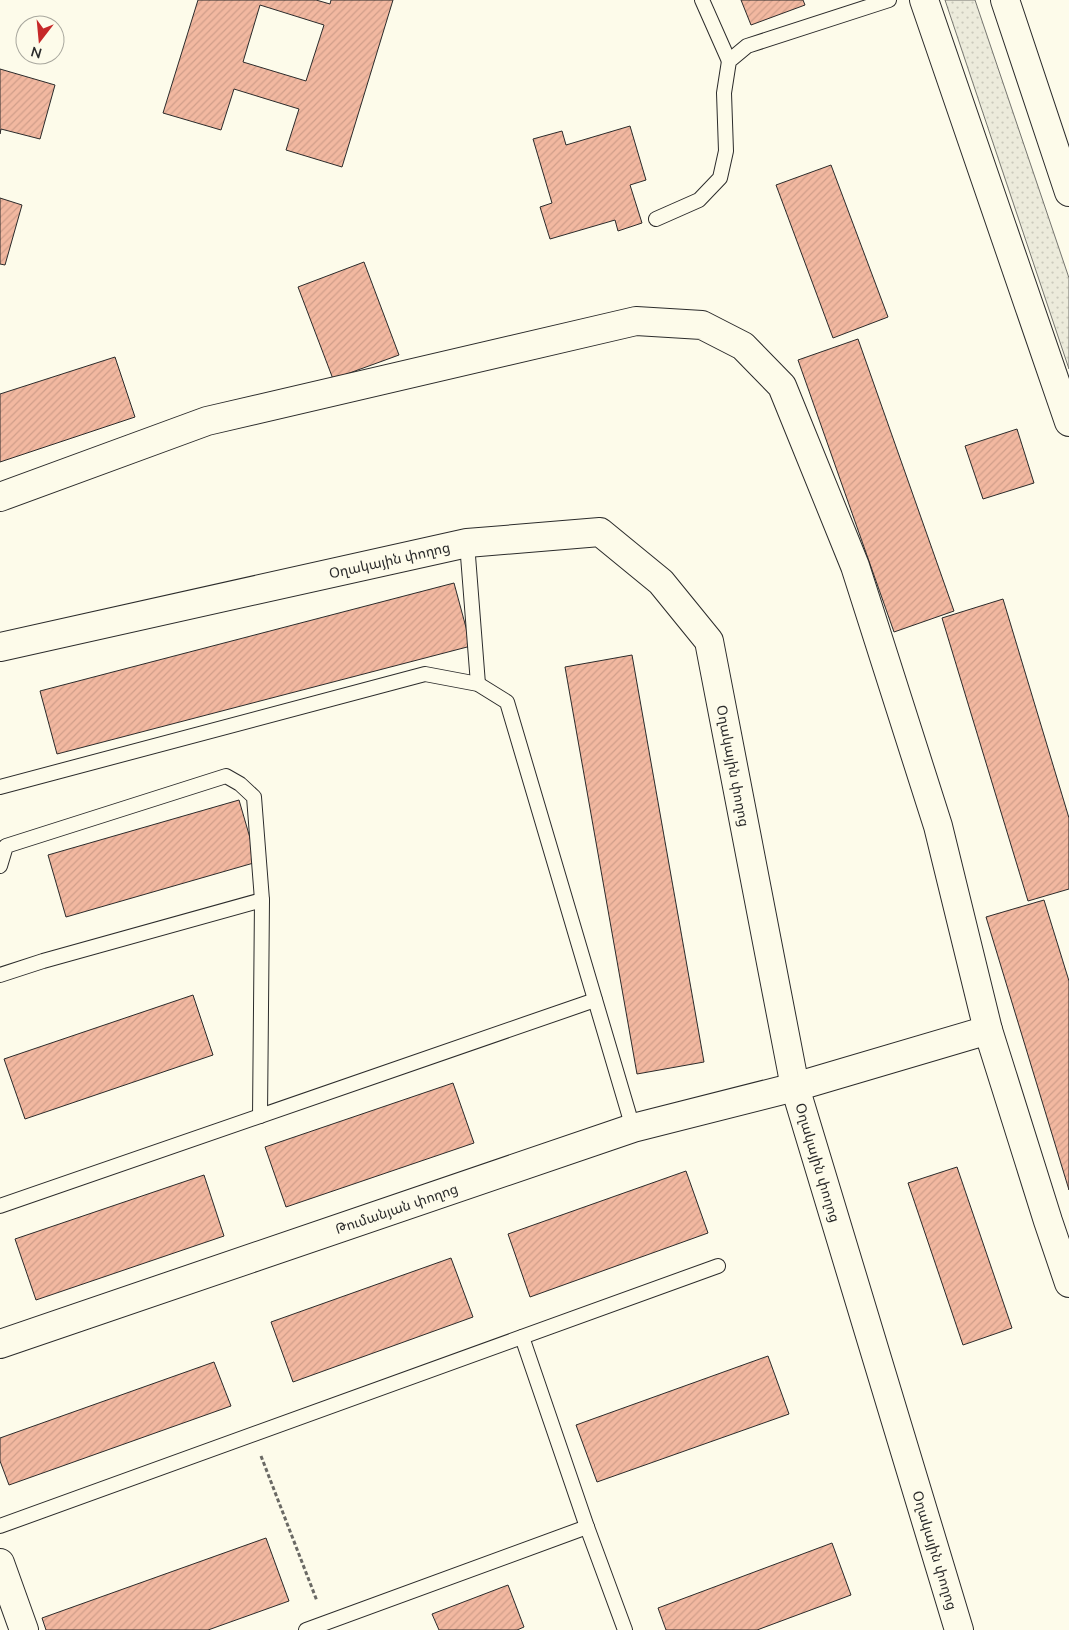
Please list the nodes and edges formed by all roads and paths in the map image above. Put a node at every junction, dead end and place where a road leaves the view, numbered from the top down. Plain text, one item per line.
1 (702, 0) edge
2 (889, 0) edge
3 (924, 0) edge
4 (1005, 0) edge
5 (729, 60) junction
6 (1069, 192) edge
7 (656, 219) dead end
8 (1069, 422) edge
9 (0, 496) edge
10 (468, 543) junction
11 (0, 647) edge
12 (478, 684) junction
13 (0, 787) edge
14 (0, 866) edge
15 (262, 900) junction
16 (0, 975) edge
17 (595, 1000) junction
18 (988, 1030) junction
19 (795, 1087) junction
20 (260, 1116) junction
21 (633, 1128) junction
22 (0, 1206) edge
23 (718, 1266) dead end
24 (1069, 1283) edge
25 (522, 1337) junction
26 (0, 1344) edge
27 (252, 1434) junction
28 (0, 1526) edge
29 (586, 1527) junction
30 (0, 1563) edge
31 (325, 1623) junction
32 (24, 1630) edge
33 (306, 1630) edge
34 (625, 1630) edge
35 (959, 1630) edge

1 - 5 lane
2 - 5 lane
3 - 8 street
4 - 6 street
5 - 7 lane
9 - 18 street
10 - 11 street, Օղակային փողոց
10 - 12 lane
10 - 19 street, Օղակային փողոց
12 - 13 lane
12 - 17 lane
14 - 15 lane
15 - 16 lane
15 - 20 lane
17 - 20 lane
17 - 21 lane
18 - 19 street, Թումանյան փողոց
18 - 24 street
19 - 21 street, Թումանյան փողոց
19 - 35 street, Օղակային փողոց
20 - 22 lane
21 - 26 street, Թումանյան փողոց
23 - 25 lane
25 - 27 lane
25 - 29 lane
27 - 28 lane
27 - 31 path
29 - 31 lane
29 - 34 lane
30 - 32 street
31 - 33 lane

